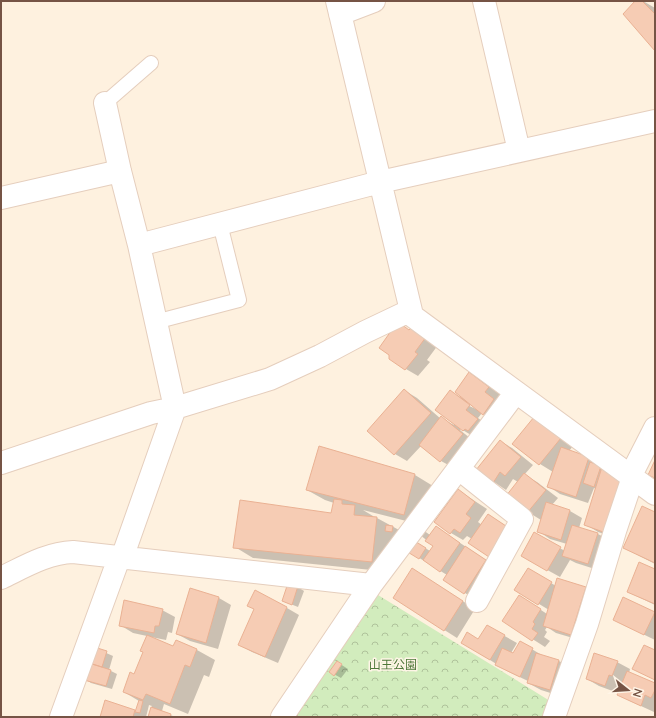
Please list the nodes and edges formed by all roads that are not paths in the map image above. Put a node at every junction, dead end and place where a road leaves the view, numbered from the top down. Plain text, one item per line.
1 (374, 1) edge
2 (484, 1) edge
3 (338, 7) edge
4 (151, 63) dead end
5 (105, 103) joint
6 (655, 121) edge
7 (519, 151) junction
8 (120, 171) junction
9 (380, 182) junction
10 (1, 198) edge
11 (220, 224) junction
12 (139, 245) junction
13 (412, 315) junction
14 (156, 322) junction
15 (516, 392) junction
16 (175, 408) junction
17 (655, 428) edge
18 (1, 463) edge
19 (459, 469) junction
20 (632, 476) junction
21 (655, 494) edge
22 (121, 558) junction
23 (1, 578) edge
24 (371, 585) junction
25 (477, 601) dead end
26 (61, 717) edge
27 (282, 717) edge
28 (554, 717) edge

1 - 3 street
2 - 7 street
3 - 9 street
4 - 5 lane
5 - 8 street
6 - 7 street
7 - 9 street
8 - 10 street
8 - 12 street
9 - 11 street
9 - 13 street
11 - 12 street
11 - 14 lane
12 - 14 street
13 - 15 street
13 - 16 street
14 - 16 street
15 - 19 street
15 - 20 street
16 - 18 street
16 - 22 street
17 - 20 street
19 - 24 street
19 - 25 street
20 - 21 street
20 - 28 street
22 - 23 street
22 - 24 street
22 - 26 street
24 - 27 street

